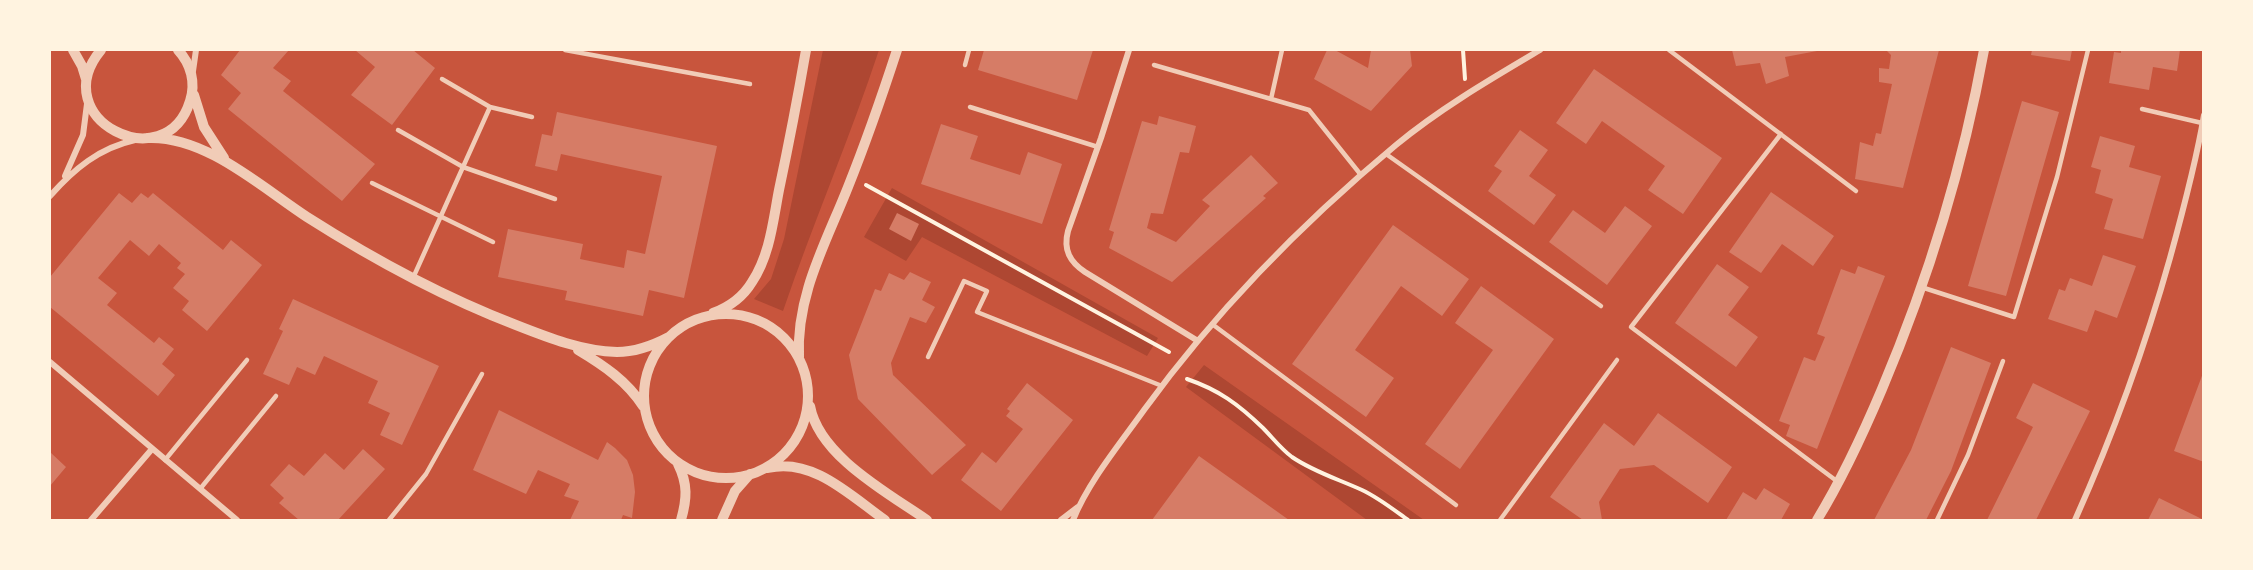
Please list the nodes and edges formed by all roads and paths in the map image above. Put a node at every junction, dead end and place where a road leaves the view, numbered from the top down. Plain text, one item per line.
1 (73, 50) edge
2 (101, 50) edge
3 (178, 50) edge
4 (196, 50) edge
5 (565, 50) edge
6 (806, 50) edge
7 (897, 50) edge
8 (969, 50) edge
9 (1129, 50) edge
10 (1282, 50) edge
11 (1463, 50) edge
12 (1540, 50) edge
13 (1669, 50) edge
14 (1984, 50) edge
15 (2088, 50) edge
16 (1154, 64) dead end
17 (965, 65) dead end
18 (442, 79) dead end
19 (192, 82) junction
20 (750, 84) dead end
21 (87, 89) junction
22 (1466, 95) junction
23 (1271, 99) junction
24 (490, 107) junction
25 (970, 107) dead end
26 (2142, 109) dead end
27 (2204, 115) edge
28 (532, 117) dead end
29 (2202, 123) edge
30 (398, 130) dead end
31 (1781, 134) junction
32 (143, 138) junction
33 (1098, 147) junction
34 (1386, 154) junction
35 (228, 163) junction
36 (463, 167) junction
37 (1361, 175) junction
38 (852, 177) junction
39 (62, 182) junction
40 (372, 183) dead end
41 (1856, 191) dead end
42 (50, 196) edge
43 (555, 199) dead end
44 (440, 217) junction
45 (493, 242) dead end
46 (413, 278) junction
47 (1921, 287) junction
48 (1601, 306) dead end
49 (701, 318) junction
50 (1212, 324) junction
51 (669, 337) junction
52 (1198, 340) junction
53 (570, 345) junction
54 (928, 357) dead end
55 (247, 360) dead end
56 (799, 360) junction
57 (1183, 360) junction
58 (1617, 360) dead end
59 (2003, 361) dead end
60 (50, 362) edge
61 (1172, 373) junction
62 (482, 374) dead end
63 (1162, 386) junction
64 (276, 396) dead end
65 (808, 398) junction
66 (644, 408) junction
67 (152, 449) junction
68 (165, 460) junction
69 (676, 461) junction
70 (762, 470) junction
71 (750, 474) junction
72 (1838, 482) junction
73 (200, 489) junction
74 (1456, 505) dead end
75 (1078, 506) junction
76 (91, 520) edge
77 (237, 520) edge
78 (389, 520) edge
79 (681, 520) edge
80 (722, 520) edge
81 (885, 520) edge
82 (927, 520) edge
83 (1061, 520) edge
84 (1073, 520) edge
85 (1408, 520) edge
86 (1500, 520) edge
87 (1817, 520) edge
88 (1937, 520) edge
89 (2075, 520) edge

1 - 21 street
2 - 21 street
3 - 19 street
4 - 19 street
5 - 20 lane
6 - 49 street
7 - 38 street
8 - 17 lane
9 - 33 street
10 - 23 lane
11 - 22 path
12 - 22 street
13 - 31 lane
14 - 47 street
15 - 47 lane
16 - 23 lane
18 - 24 lane
19 - 32 street
19 - 35 street
21 - 32 street
21 - 39 street
22 - 34 street
23 - 37 lane
24 - 28 lane
24 - 36 lane
25 - 33 lane
26 - 29 lane
27 - 29 street
29 - 89 street
30 - 36 lane
31 - 41 lane
31 - 72 lane
32 - 35 street
32 - 39 street
33 - 52 street
34 - 37 street
34 - 48 lane
35 - 46 street
36 - 43 lane
36 - 44 lane
37 - 50 street
38 - 56 street
38 - 57 path
39 - 42 street
40 - 44 lane
44 - 45 lane
44 - 46 lane
46 - 53 street
47 - 72 street
49 - 51 street
49 - 56 street
50 - 52 street
50 - 74 lane
51 - 53 street
51 - 66 street
52 - 57 street
53 - 66 street
54 - 63 lane
55 - 68 lane
56 - 65 street
57 - 61 street
58 - 86 lane
59 - 88 lane
60 - 67 street
61 - 63 street
61 - 85 path
62 - 78 lane
63 - 75 street
64 - 73 lane
65 - 70 street
65 - 82 street
66 - 69 street
67 - 68 street
67 - 76 street
68 - 73 street
69 - 71 street
69 - 79 street
70 - 71 street
70 - 81 street
71 - 80 street
72 - 87 street
73 - 77 street
75 - 83 street
75 - 84 street

